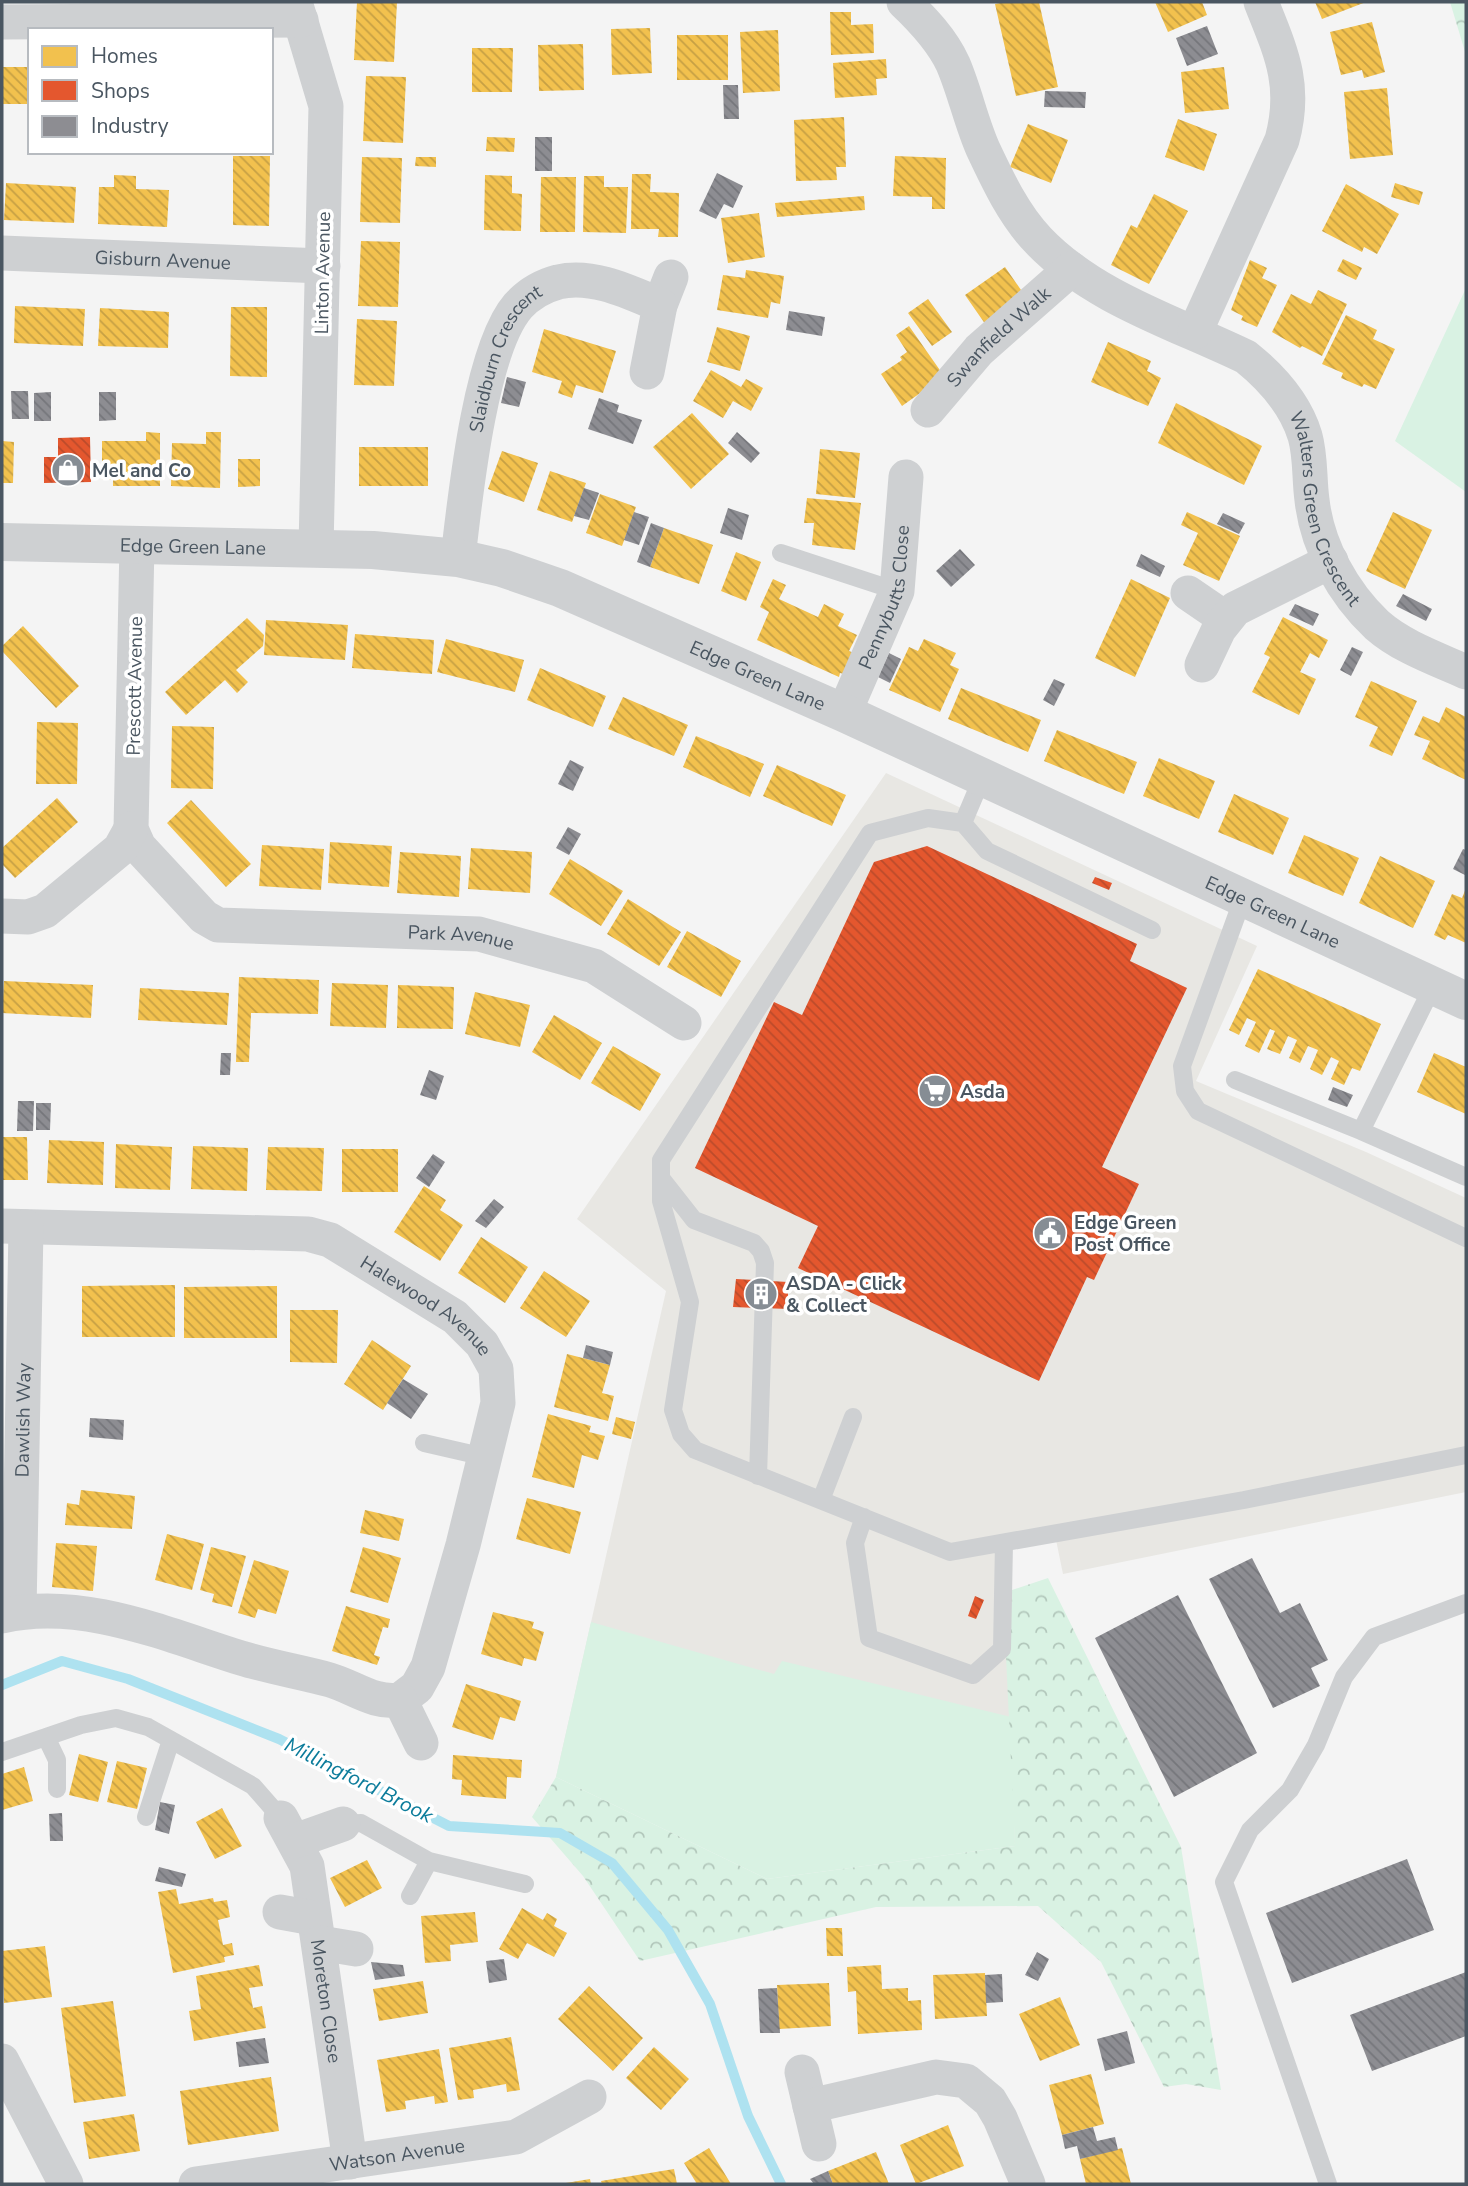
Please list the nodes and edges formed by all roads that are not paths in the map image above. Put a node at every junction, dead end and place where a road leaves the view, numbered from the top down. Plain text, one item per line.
1 (905, 2) edge
2 (1261, 2) edge
3 (298, 11) edge
4 (2, 22) edge
5 (2, 253) edge
6 (323, 266) junction
7 (1071, 269) junction
8 (1195, 332) junction
9 (647, 372) dead end
10 (928, 410) dead end
11 (906, 477) dead end
12 (2, 542) edge
13 (137, 544) junction
14 (316, 548) junction
15 (781, 553) dead end
16 (458, 558) junction
17 (1331, 561) junction
18 (897, 591) junction
19 (1188, 593) dead end
20 (1226, 619) junction
21 (1202, 665) dead end
22 (1466, 672) edge
23 (844, 713) junction
24 (982, 778) junction
25 (963, 823) junction
26 (131, 828) junction
27 (1243, 898) junction
28 (15, 916) edge
29 (1152, 930) dead end
30 (1450, 993) edge
31 (684, 1023) dead end
32 (1235, 1080) dead end
33 (1360, 1131) junction
34 (1466, 1177) edge
35 (661, 1178) junction
36 (14, 1226) edge
37 (1466, 1238) edge
38 (853, 1416) dead end
39 (424, 1443) dead end
40 (1466, 1455) edge
41 (485, 1457) junction
42 (758, 1476) junction
43 (821, 1500) junction
44 (864, 1517) junction
45 (1004, 1543) junction
46 (1466, 1603) edge
47 (10, 1614) edge
48 (400, 1700) junction
49 (46, 1737) junction
50 (171, 1740) junction
51 (421, 1743) dead end
52 (2, 1752) edge
53 (57, 1789) dead end
54 (146, 1817) dead end
55 (343, 1824) joint
56 (288, 1830) junction
57 (429, 1861) junction
58 (525, 1884) dead end
59 (410, 1896) dead end
60 (304, 1925) junction
61 (356, 1949) dead end
62 (2, 2061) edge
63 (802, 2072) dead end
64 (589, 2097) dead end
65 (810, 2106) junction
66 (819, 2144) dead end
67 (351, 2162) junction
68 (66, 2184) edge
69 (196, 2184) edge
70 (1028, 2184) edge
71 (1328, 2184) edge

1 - 7 street, Walters Green Crescent
2 - 8 street
3 - 4 street
3 - 6 street, Linton Avenue
5 - 6 street, Gisburn Avenue
6 - 14 street, Linton Avenue
7 - 8 street, Walters Green Crescent
7 - 10 street, Swanfield Walk
8 - 17 street, Walters Green Crescent
9 - 16 street, Slaidburn Crescent
11 - 18 street, Pennybutts Close
12 - 13 street, Edge Green Lane
13 - 14 street, Edge Green Lane
13 - 26 street, Prescott Avenue
14 - 16 street, Edge Green Lane
15 - 18 lane
16 - 23 street, Edge Green Lane
17 - 20 street
17 - 22 street, Walters Green Crescent
18 - 23 street, Pennybutts Close
19 - 20 street
20 - 21 street
23 - 24 street, Edge Green Lane
24 - 25 lane
24 - 27 street, Edge Green Lane
25 - 29 lane
25 - 35 lane
26 - 28 street
26 - 31 street, Park Avenue
27 - 30 street, Edge Green Lane
27 - 37 lane
30 - 33 lane
32 - 33 lane
33 - 34 lane
35 - 42 lane
35 - 42 lane
36 - 41 street, Halewood Avenue
36 - 47 street, Dawlish Way
38 - 43 lane
39 - 41 lane
40 - 45 lane
41 - 48 street, Halewood Avenue
42 - 43 lane
43 - 44 lane
44 - 45 lane
44 - 45 lane
46 - 71 lane
47 - 48 street
48 - 51 street
49 - 50 lane
49 - 52 lane
49 - 53 lane
50 - 54 lane
50 - 56 lane
55 - 56 street
55 - 57 lane
56 - 60 street, Moreton Close
57 - 58 lane
57 - 59 lane
60 - 61 street
60 - 67 street, Moreton Close
62 - 68 street
63 - 65 street
64 - 67 street, Watson Avenue
65 - 66 street
65 - 70 street
67 - 69 street, Watson Avenue

